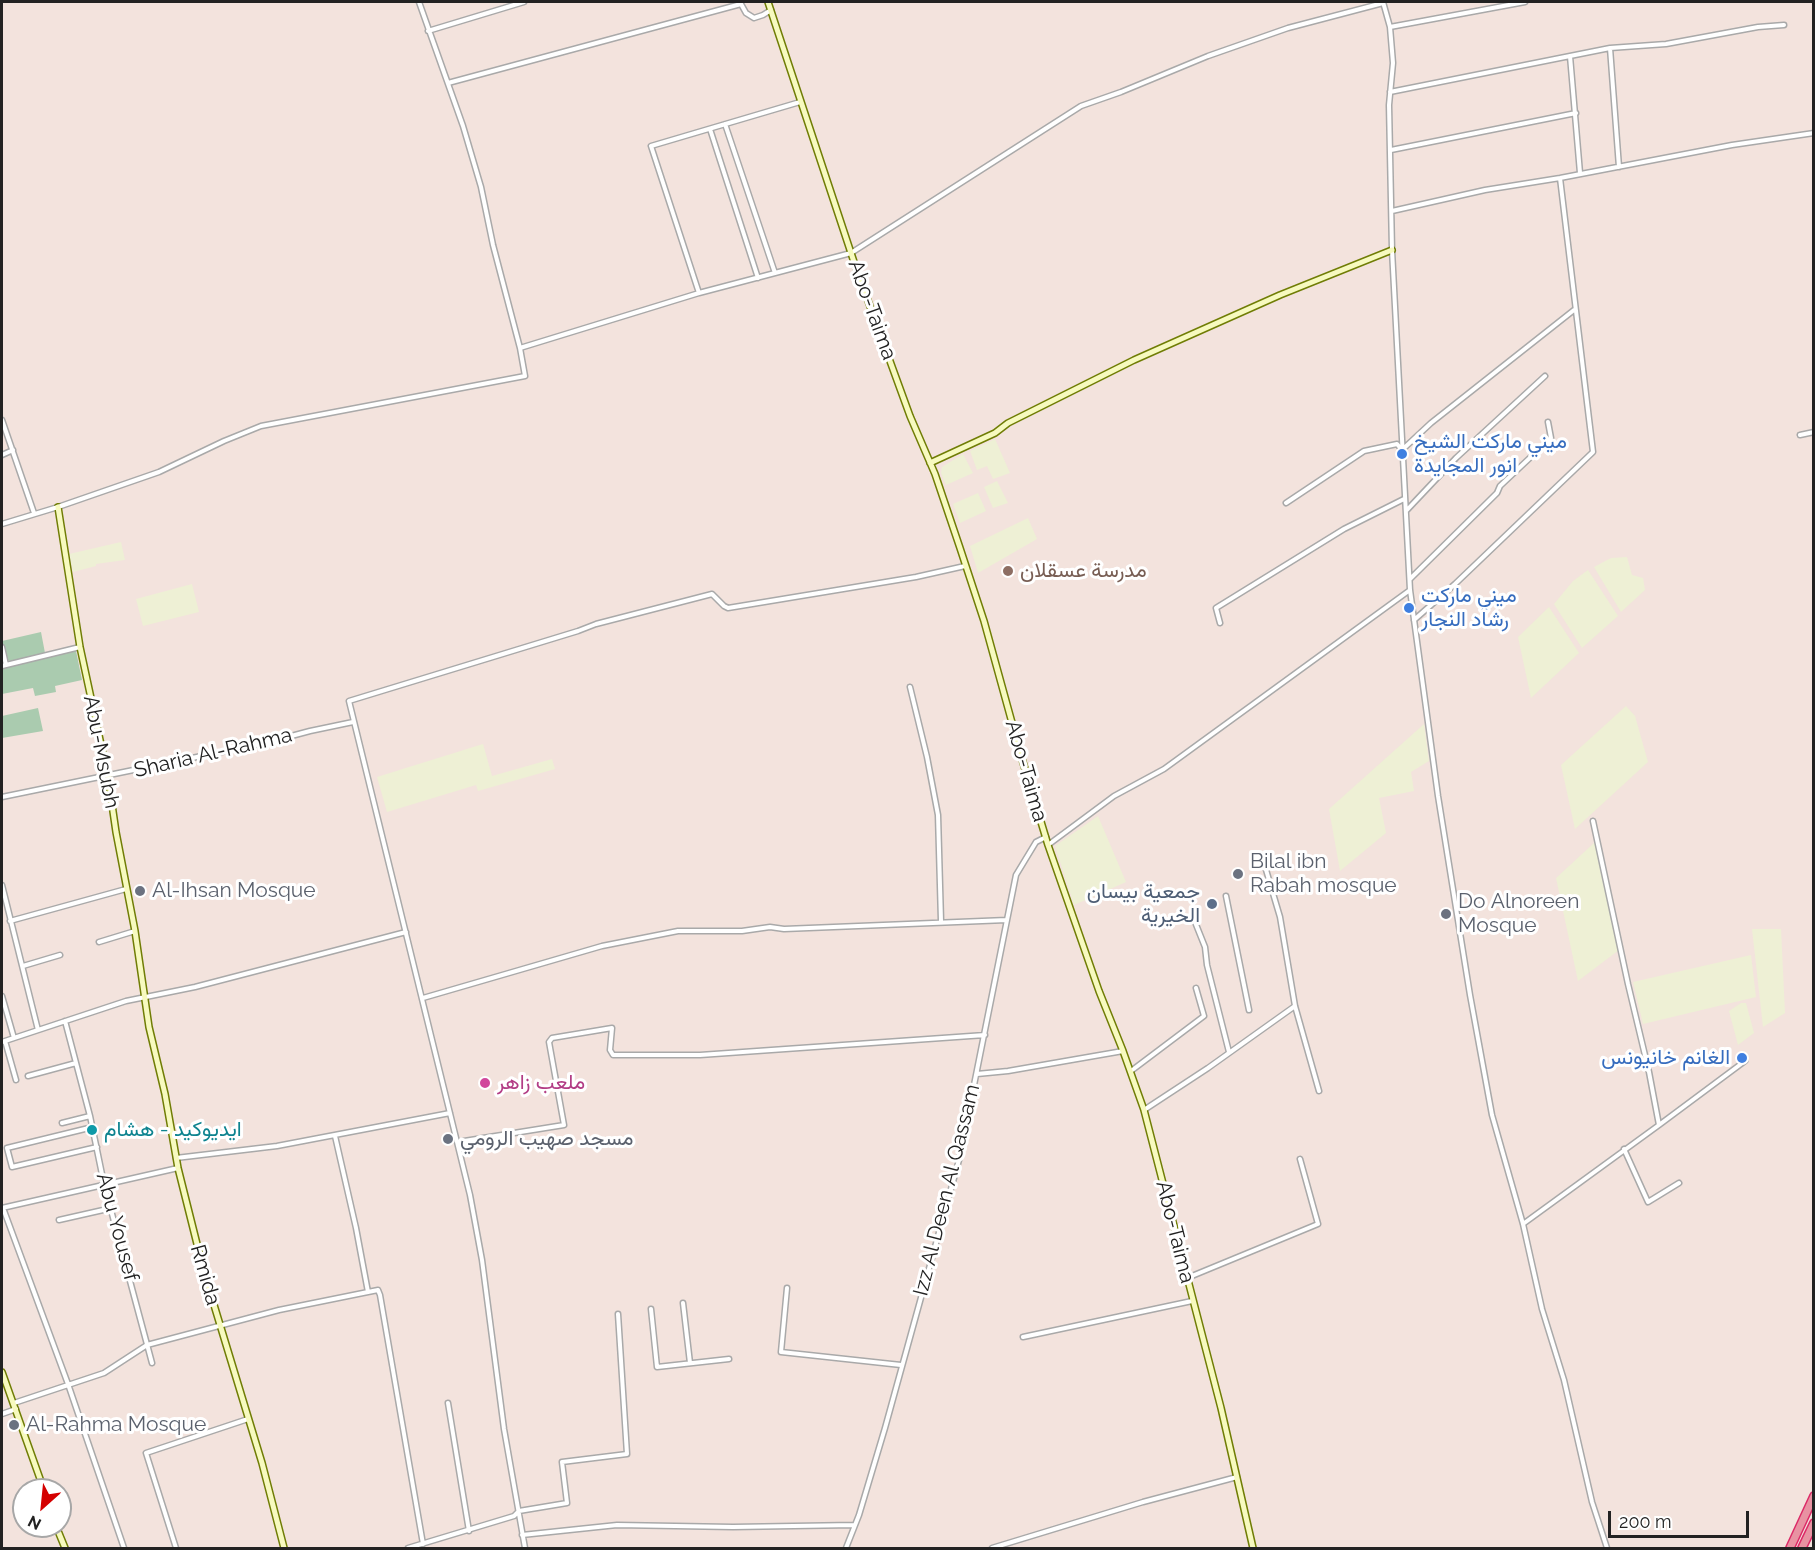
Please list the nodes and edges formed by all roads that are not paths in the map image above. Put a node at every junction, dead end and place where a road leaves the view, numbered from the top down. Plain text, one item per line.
1 (419, 2) edge
2 (524, 2) edge
3 (768, 2) edge
4 (1383, 2) edge
5 (1525, 2) edge
6 (771, 9) junction
7 (1784, 25) dead end
8 (1390, 27) junction
9 (428, 31) junction
10 (1610, 48) junction
11 (1570, 56) junction
12 (448, 83) junction
13 (1390, 92) junction
14 (800, 102) junction
15 (1576, 113) junction
16 (725, 124) junction
17 (710, 129) junction
18 (1814, 134) edge
19 (1391, 150) junction
20 (1619, 167) junction
21 (1580, 173) junction
22 (1560, 178) junction
23 (1392, 212) junction
24 (1392, 250) junction
25 (851, 253) junction
26 (775, 273) junction
27 (758, 278) junction
28 (699, 293) junction
29 (1574, 310) junction
30 (520, 348) junction
31 (1545, 376) dead end
32 (2, 420) edge
33 (1548, 422) dead end
34 (1814, 432) edge
35 (1800, 435) dead end
36 (13, 450) junction
37 (1402, 450) junction
38 (2, 455) edge
39 (930, 463) junction
40 (1404, 499) junction
41 (1286, 503) dead end
42 (58, 507) junction
43 (1405, 511) junction
44 (34, 513) junction
45 (2, 524) edge
46 (965, 566) junction
47 (1410, 580) junction
48 (1410, 590) junction
49 (1413, 620) junction
50 (1220, 623) dead end
51 (2, 646) edge
52 (80, 647) junction
53 (4, 665) edge
54 (910, 687) dead end
55 (353, 722) junction
56 (108, 777) junction
57 (2, 797) edge
58 (1593, 821) dead end
59 (1046, 837) junction
60 (1048, 845) junction
61 (1264, 863) dead end
62 (2, 885) edge
63 (126, 889) junction
64 (1226, 896) dead end
65 (1006, 920) junction
66 (10, 921) junction
67 (941, 921) junction
68 (1195, 922) dead end
69 (135, 931) junction
70 (406, 932) junction
71 (99, 942) dead end
72 (60, 955) dead end
73 (22, 966) junction
74 (1196, 988) dead end
75 (2, 996) edge
76 (144, 997) junction
77 (423, 998) junction
78 (1295, 1006) junction
79 (1249, 1010) dead end
80 (65, 1021) junction
81 (38, 1030) junction
82 (985, 1035) junction
83 (14, 1038) junction
84 (3, 1042) edge
85 (1123, 1051) junction
86 (1229, 1052) junction
87 (1745, 1061) dead end
88 (76, 1063) junction
89 (1131, 1071) junction
90 (977, 1074) junction
91 (28, 1076) dead end
92 (16, 1080) dead end
93 (1318, 1091) dead end
94 (1144, 1110) junction
95 (450, 1113) junction
96 (90, 1116) junction
97 (62, 1123) dead end
98 (1659, 1125) junction
99 (93, 1127) junction
100 (335, 1136) junction
101 (458, 1142) junction
102 (97, 1147) junction
103 (1624, 1149) junction
104 (176, 1158) junction
105 (1300, 1159) dead end
106 (178, 1168) junction
107 (1679, 1183) dead end
108 (104, 1184) junction
109 (2, 1208) edge
110 (112, 1208) junction
111 (59, 1220) dead end
112 (1523, 1224) junction
113 (1186, 1278) junction
114 (787, 1288) dead end
115 (368, 1292) junction
116 (1192, 1301) junction
117 (683, 1304) dead end
118 (651, 1309) dead end
119 (618, 1314) dead end
120 (219, 1326) junction
121 (1023, 1337) dead end
122 (147, 1345) junction
123 (729, 1359) dead end
124 (152, 1363) dead end
125 (690, 1363) junction
126 (901, 1365) junction
127 (2, 1372) edge
128 (68, 1384) junction
129 (448, 1403) dead end
130 (15, 1406) junction
131 (2, 1414) edge
132 (248, 1419) junction
133 (1237, 1477) junction
134 (40, 1478) edge
135 (1814, 1496) edge
136 (519, 1511) junction
137 (1814, 1523) edge
138 (854, 1526) junction
139 (469, 1531) junction
140 (522, 1535) junction
141 (423, 1544) junction
142 (124, 1548) edge
143 (176, 1548) edge
144 (284, 1548) edge
145 (408, 1548) edge
146 (525, 1548) edge
147 (846, 1548) edge
148 (992, 1548) edge
149 (1253, 1548) edge
150 (1607, 1548) edge
151 (1790, 1548) edge
152 (1802, 1548) edge

1 - 9 street
2 - 9 street
3 - 6 street, Abo-Taima
4 - 8 street
4 - 25 street
5 - 8 street
6 - 12 street
6 - 14 street, Abo-Taima
7 - 10 street
8 - 13 street
9 - 12 street
10 - 11 street
10 - 20 street
11 - 13 street
11 - 15 street
12 - 30 street
13 - 19 street
14 - 16 street
14 - 25 street, Abo-Taima
15 - 19 street
15 - 21 street
16 - 17 street
16 - 26 street
17 - 27 street
17 - 28 street
18 - 20 street
19 - 23 street
20 - 21 street
21 - 22 street
22 - 23 street
22 - 29 street
23 - 24 street
24 - 37 street
24 - 39 street
25 - 26 street
25 - 39 street, Abo-Taima
26 - 27 street
27 - 28 street
28 - 30 street
29 - 37 street
29 - 49 street
30 - 42 street
31 - 43 street
32 - 36 street
33 - 47 street
34 - 35 street
36 - 38 street
36 - 44 street
37 - 40 street
37 - 41 street
39 - 46 street, Abo-Taima
40 - 43 street
40 - 50 street
42 - 44 street
42 - 52 street, Abu-Msubh
43 - 47 street
44 - 45 street
46 - 55 street
46 - 59 street, Abo-Taima
47 - 48 street
48 - 49 street
48 - 60 street
49 - 112 street
51 - 53 street
52 - 53 street
52 - 56 street, Abu-Msubh
54 - 67 street
55 - 56 street, Sharia Al-Rahma
55 - 70 street
56 - 57 street, Sharia Al-Rahma
56 - 63 street, Abu-Msubh
58 - 98 street
59 - 60 street, Abo-Taima
59 - 65 street, Izz Al Deen Al Qassam
60 - 85 street, Abo-Taima
61 - 78 street
62 - 66 street
63 - 66 street
63 - 69 street, Abu-Msubh
64 - 79 street
65 - 67 street
65 - 82 street, Izz Al Deen Al Qassam
66 - 73 street
67 - 77 street
68 - 86 street
69 - 71 street
69 - 76 street, Abu-Msubh
70 - 76 street
70 - 77 street
72 - 73 street
73 - 81 street
74 - 89 street
75 - 83 street
76 - 80 street
76 - 104 street, Rmida
77 - 95 street
78 - 86 street
78 - 93 street
80 - 81 street
80 - 88 street, Abu Yousef
81 - 83 street
82 - 90 street, Izz Al Deen Al Qassam
82 - 101 street
83 - 84 street
84 - 92 street
85 - 89 street, Abo-Taima
85 - 90 street
86 - 94 street
87 - 98 street
88 - 91 street
88 - 96 street, Abu Yousef
89 - 94 street, Abo-Taima
90 - 126 street, Izz Al Deen Al Qassam
94 - 113 street, Abo-Taima
95 - 100 street
95 - 101 street
96 - 97 street
96 - 99 street, Abu Yousef
98 - 103 street
99 - 102 street, Abu Yousef
99 - 102 street
100 - 104 street
100 - 115 street
101 - 136 street
102 - 108 street, Abu Yousef
103 - 107 street
103 - 112 street
104 - 106 street, Rmida
105 - 113 street
106 - 108 street
106 - 120 street, Rmida
108 - 109 street
108 - 110 street, Abu Yousef
109 - 128 street
110 - 111 street
110 - 122 street, Abu Yousef
112 - 150 street
113 - 116 street, Abo-Taima
114 - 126 street
115 - 120 street
115 - 141 street
116 - 121 street
116 - 133 street, Abo-Taima
117 - 125 street
118 - 125 street
119 - 136 street
120 - 122 street
120 - 132 street, Rmida
122 - 124 street, Abu Yousef
122 - 128 street
123 - 125 street
126 - 138 street, Izz Al Deen Al Qassam
127 - 130 street
128 - 130 street
128 - 142 street
129 - 139 street
130 - 131 street
130 - 134 street
132 - 143 street
132 - 144 street, Rmida
133 - 148 street
133 - 149 street, Abo-Taima
135 - 151 highway
136 - 139 street
136 - 140 street
137 - 152 highway
138 - 140 street
138 - 147 street, Izz Al Deen Al Qassam
139 - 141 street
140 - 146 street
141 - 145 street

